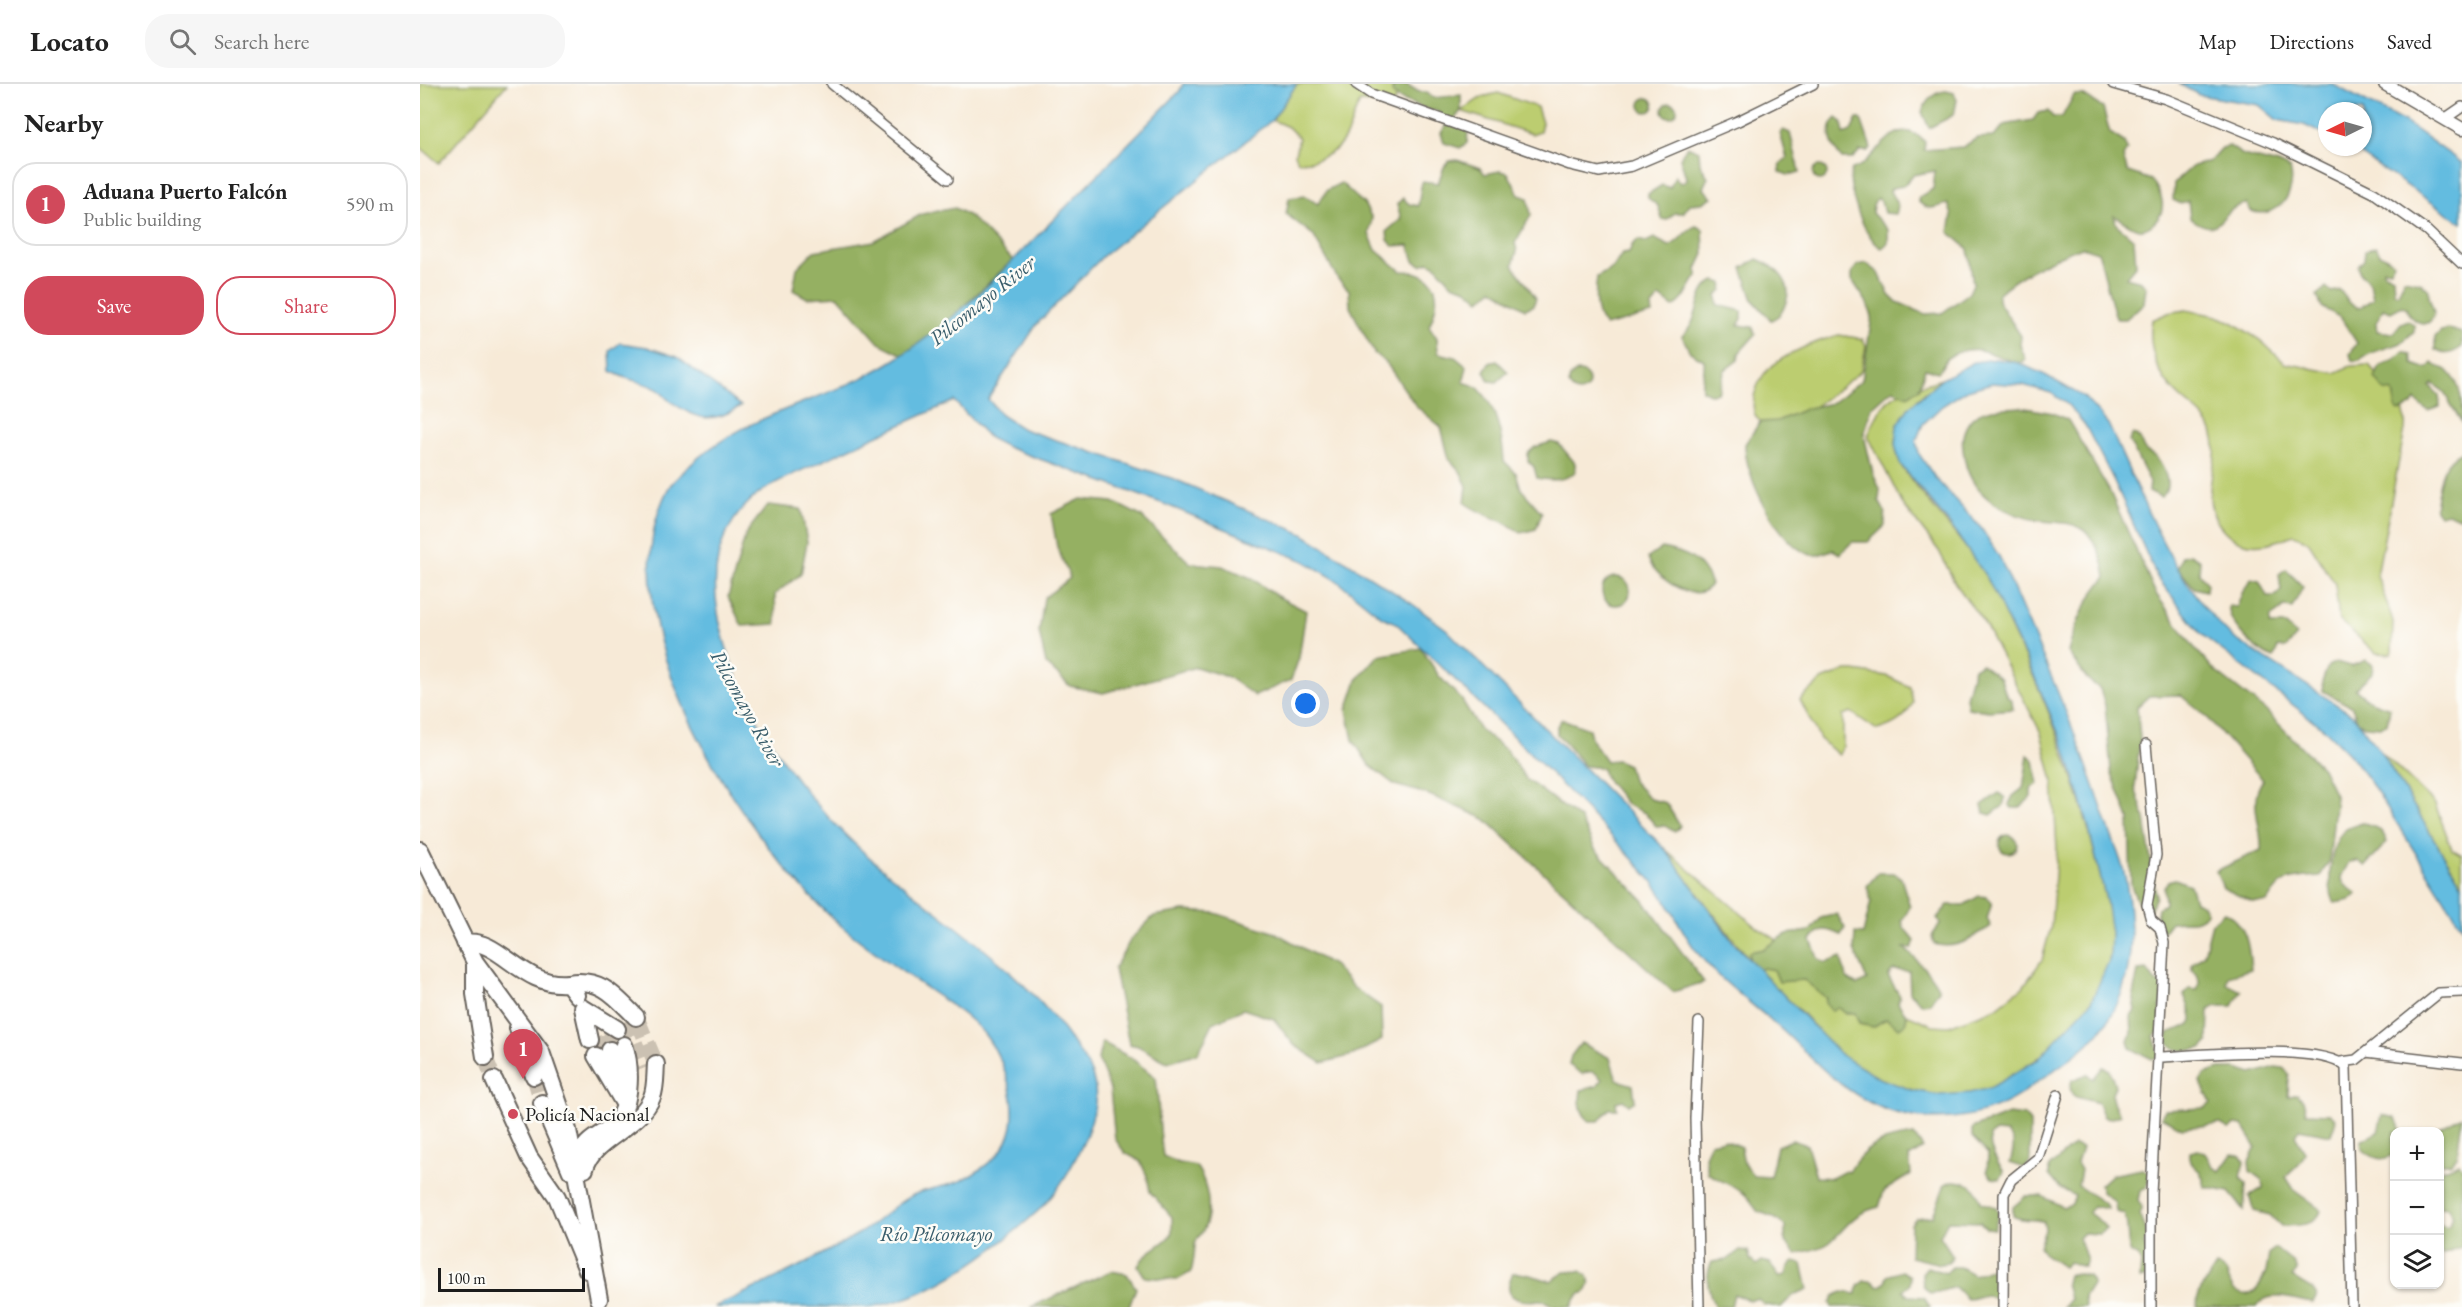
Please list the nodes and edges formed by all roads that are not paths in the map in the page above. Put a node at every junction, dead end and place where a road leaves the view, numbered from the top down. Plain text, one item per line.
1 (832, 84) edge
2 (1356, 84) edge
3 (1813, 84) edge
4 (2113, 84) edge
5 (2385, 84) edge
6 (2462, 107) edge
7 (2446, 118) junction
8 (2462, 129) edge
9 (948, 179) dead end
10 (2462, 264) edge
11 (2146, 745) dead end
12 (420, 850) edge
13 (465, 943) junction
14 (475, 963) junction
15 (2462, 992) edge
16 (576, 995) junction
17 (514, 1014) junction
18 (1700, 1022) dead end
19 (612, 1030) junction
20 (2366, 1052) junction
21 (486, 1057) tunnel mouth
22 (2160, 1057) junction
23 (2341, 1062) junction
24 (2462, 1063) edge
25 (650, 1066) tunnel mouth
26 (534, 1076) tunnel mouth
27 (494, 1080) tunnel mouth
28 (2058, 1095) dead end
29 (542, 1102) tunnel mouth
30 (625, 1105) junction
31 (580, 1191) junction
32 (602, 1303) edge
33 (1699, 1307) edge
34 (2003, 1307) edge
35 (2151, 1307) edge
36 (2352, 1307) edge

1 - 9 street
2 - 3 street
4 - 10 street
5 - 7 street
6 - 7 street
7 - 8 street
11 - 22 street
12 - 13 highway
13 - 14 highway
13 - 16 highway
14 - 17 highway
14 - 21 highway
15 - 20 street
16 - 19 highway
16 - 19 highway
16 - 19 highway
17 - 26 highway
17 - 31 highway
18 - 33 street
20 - 23 street
20 - 24 street
22 - 23 street
22 - 35 street
23 - 36 street
25 - 31 highway
27 - 32 highway
28 - 34 street
29 - 31 highway
30 - 30 highway
30 - 31 highway
31 - 32 highway

